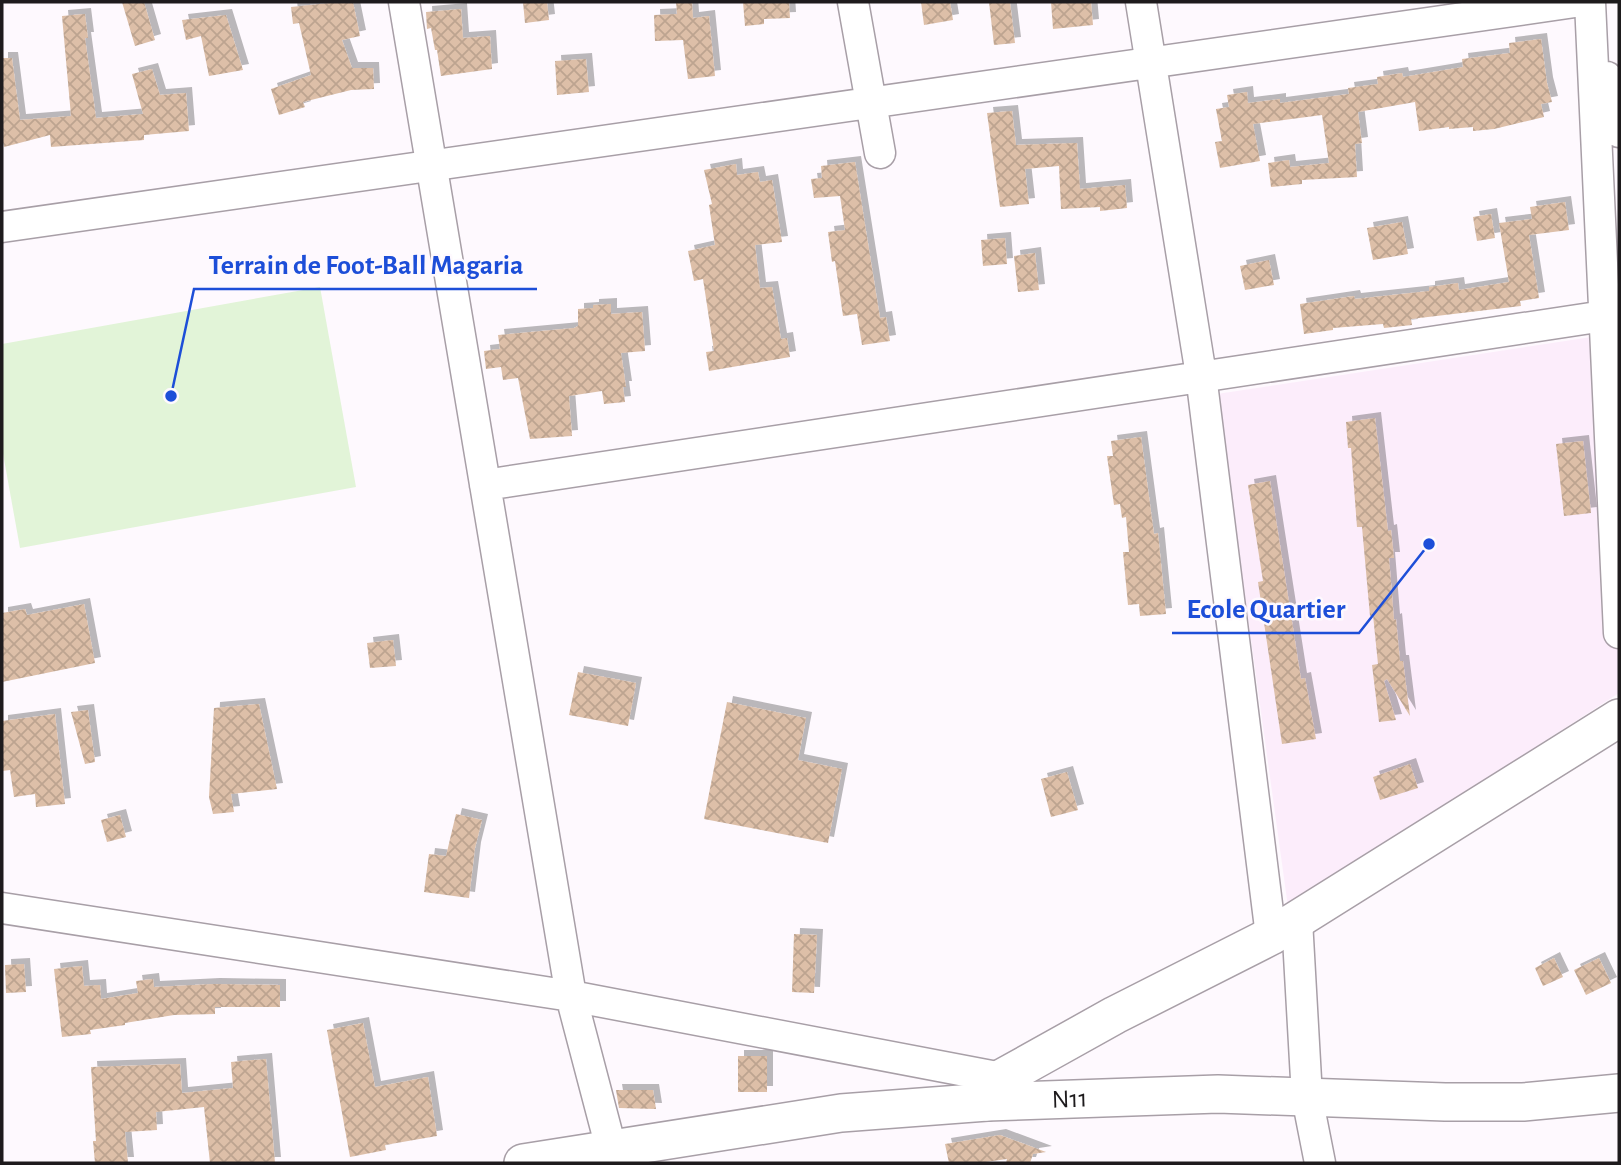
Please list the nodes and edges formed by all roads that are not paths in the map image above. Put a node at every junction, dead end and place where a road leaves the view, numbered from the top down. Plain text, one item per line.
1 (853, 2) edge
2 (1141, 2) edge
3 (1575, 2) edge
4 (1590, 2) edge
5 (412, 3) edge
6 (1151, 62) junction
7 (873, 102) junction
8 (1619, 132) edge
9 (880, 153) dead end
10 (431, 165) junction
11 (2, 227) edge
12 (1604, 316) junction
13 (1201, 375) junction
14 (485, 485) junction
15 (1619, 634) edge
16 (1619, 718) edge
17 (2, 908) edge
18 (1284, 928) junction
19 (571, 996) junction
20 (995, 1090) junction
21 (1619, 1093) edge
22 (1307, 1097) junction
23 (611, 1156) edge
24 (523, 1163) edge
25 (1320, 1163) edge

1 - 7 street
2 - 6 street
3 - 6 street
4 - 8 street
4 - 12 street
5 - 10 street
6 - 7 street
6 - 13 street
7 - 9 street
7 - 10 street
10 - 11 street
10 - 14 street
12 - 13 street
12 - 15 street
13 - 14 street
13 - 18 street
14 - 19 street
16 - 18 main road
17 - 19 street
18 - 20 main road
18 - 22 street
19 - 20 street
19 - 23 street
20 - 22 main road, N11
20 - 23 main road, N11
21 - 22 main road, N11
22 - 25 street
23 - 24 main road, N11

